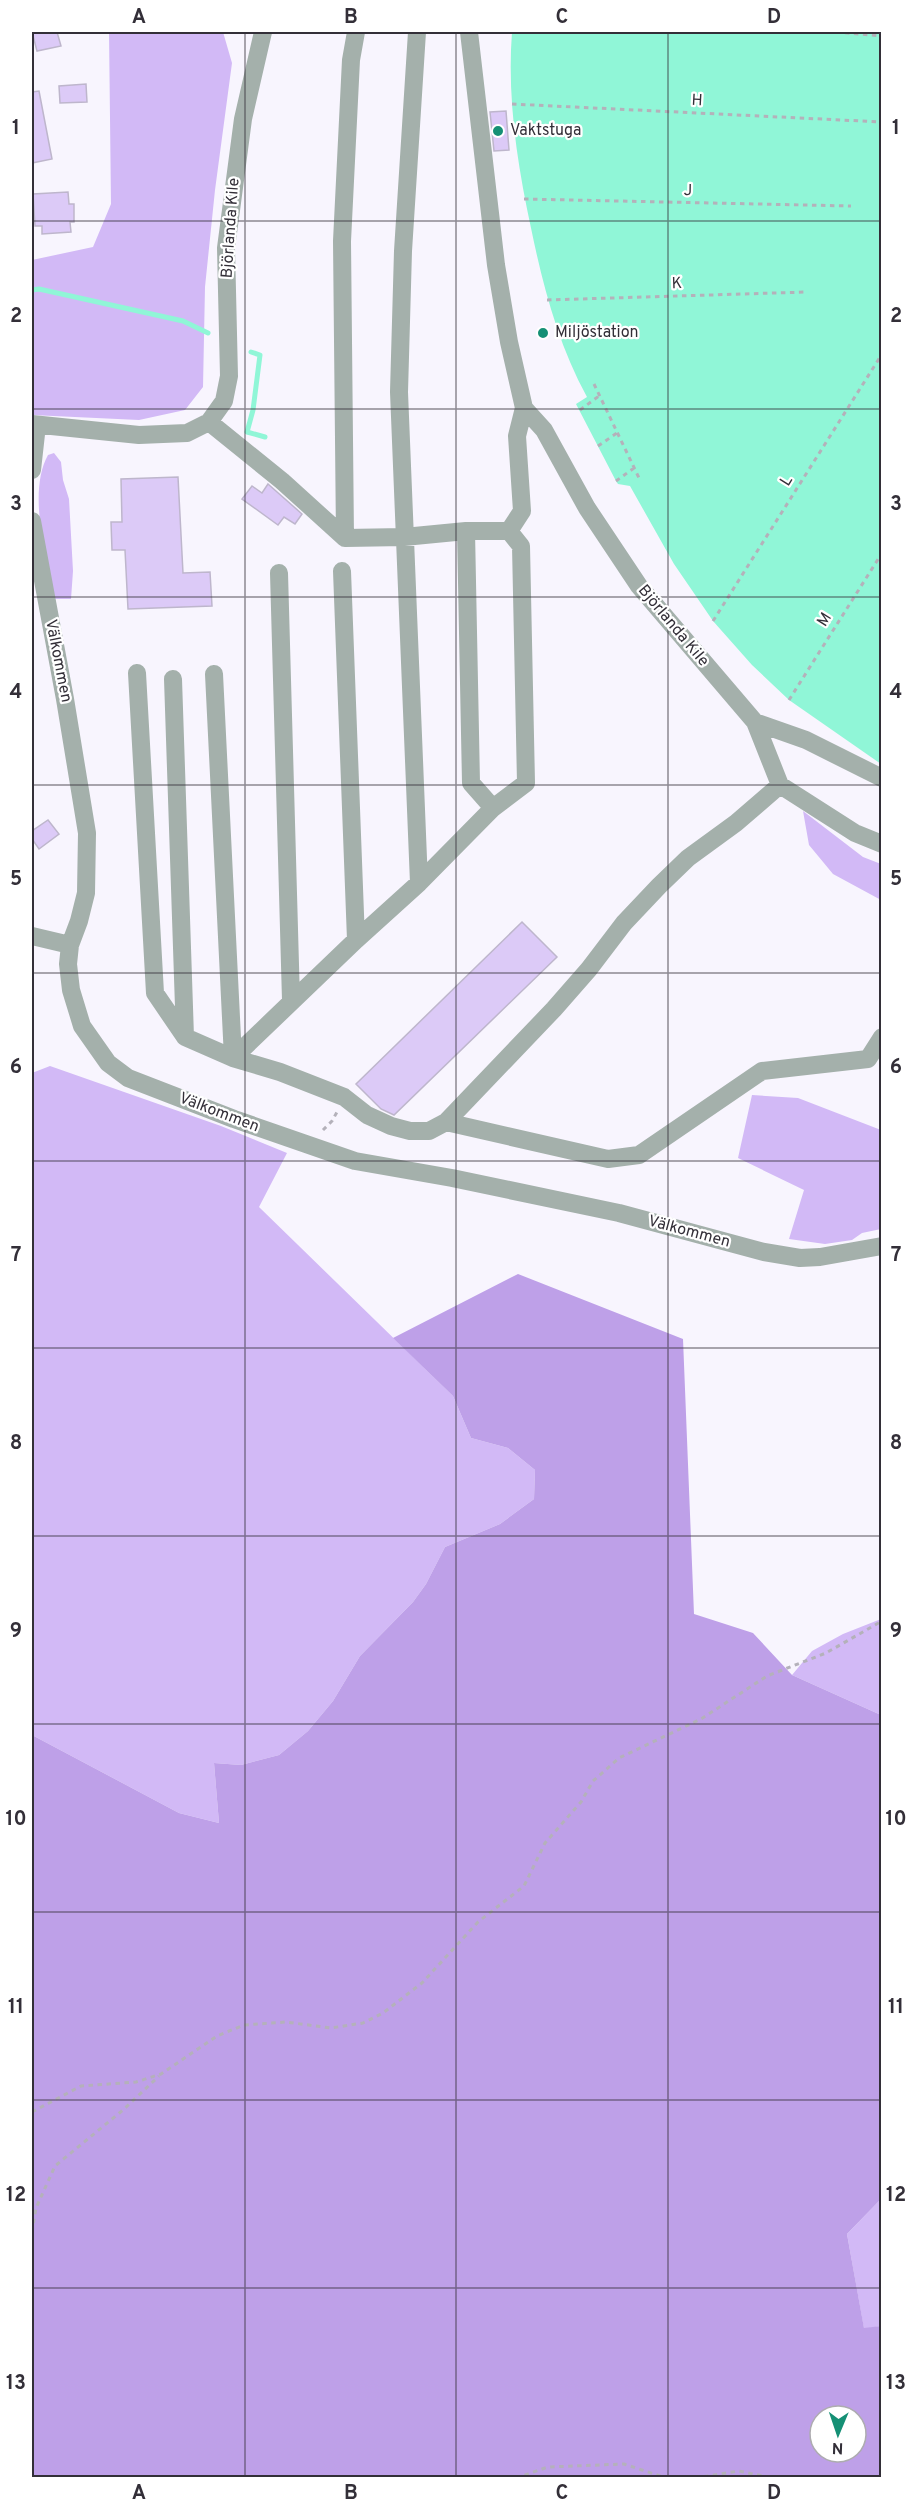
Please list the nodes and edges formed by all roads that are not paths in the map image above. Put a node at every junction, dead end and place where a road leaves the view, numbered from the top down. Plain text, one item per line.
1 (356, 32) edge
2 (417, 32) edge
3 (469, 32) edge
4 (259, 36) edge
5 (524, 408) junction
6 (209, 422) junction
7 (34, 424) edge
8 (32, 470) edge
9 (32, 521) edge
10 (466, 531) junction
11 (509, 531) junction
12 (404, 537) junction
13 (345, 538) junction
14 (342, 571) dead end
15 (279, 573) dead end
16 (39, 612) edge
17 (137, 673) dead end
18 (213, 674) dead end
19 (173, 679) dead end
20 (755, 722) junction
21 (882, 778) edge
22 (780, 785) junction
23 (493, 808) junction
24 (882, 844) edge
25 (419, 883) junction
26 (32, 936) edge
27 (356, 940) junction
28 (70, 945) junction
29 (291, 1000) junction
30 (185, 1037) junction
31 (882, 1037) edge
32 (232, 1058) junction
33 (446, 1122) junction
34 (882, 1246) edge

1 - 13 street
2 - 12 street
3 - 5 street, Björlanda Kile
4 - 6 street, Björlanda Kile
5 - 11 street, Björlanda Kile
5 - 20 street, Björlanda Kile
6 - 7 street
6 - 13 street
7 - 8 street
9 - 16 street, Välkommen
10 - 11 street
10 - 12 street
10 - 23 street
11 - 23 street
12 - 13 street
12 - 25 street
14 - 27 street
15 - 29 street
16 - 28 street, Välkommen
17 - 30 street
18 - 32 street
19 - 30 street
20 - 21 street
20 - 22 street
22 - 24 street
22 - 33 street
23 - 25 street
25 - 27 street
26 - 28 street
27 - 29 street
28 - 34 street, Välkommen
29 - 32 street
30 - 32 street
31 - 33 street
32 - 33 street

